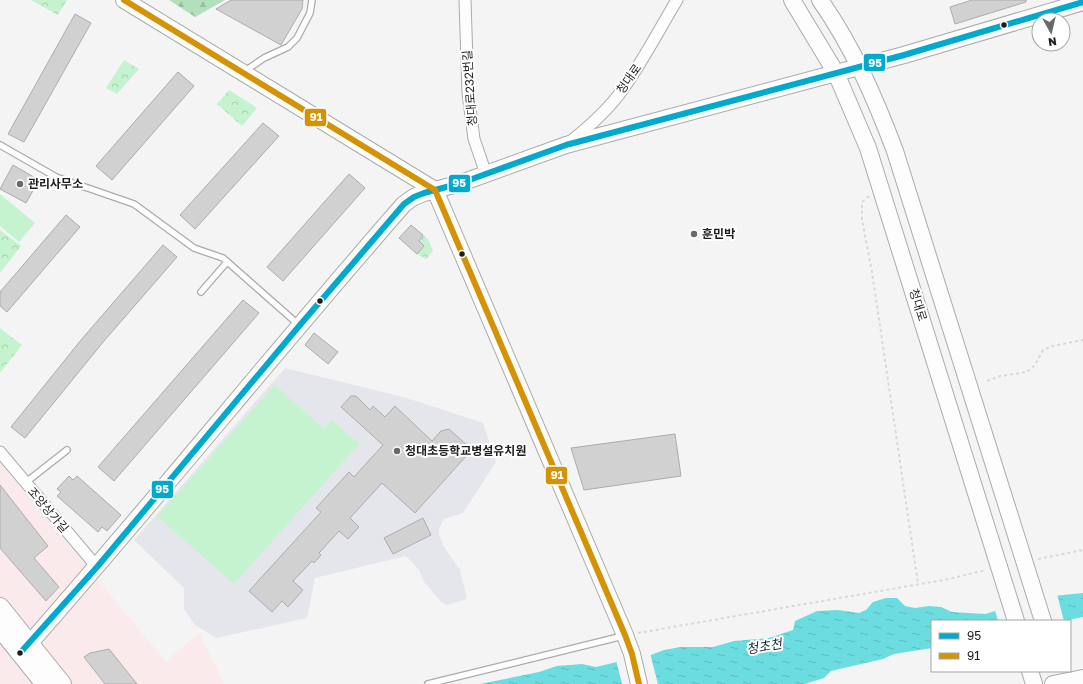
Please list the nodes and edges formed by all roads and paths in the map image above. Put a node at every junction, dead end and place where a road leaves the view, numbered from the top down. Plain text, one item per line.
1 (124, 0) edge
2 (312, 0) edge
3 (465, 0) edge
4 (792, 0) edge
5 (820, 0) edge
6 (673, 2) edge
7 (1083, 2) edge
8 (860, 67) junction
9 (243, 72) junction
10 (836, 73) junction
11 (0, 145) edge
12 (566, 145) junction
13 (486, 174) junction
14 (880, 186) junction
15 (435, 190) junction
16 (227, 262) junction
17 (201, 292) dead end
18 (300, 326) junction
19 (1083, 340) edge
20 (988, 381) dead end
21 (68, 450) dead end
22 (0, 452) edge
23 (25, 483) junction
24 (1083, 550) edge
25 (1025, 561) junction
26 (97, 567) junction
27 (1000, 567) junction
28 (918, 584) junction
29 (0, 607) edge
30 (1016, 620) edge
31 (1043, 620) edge
32 (0, 628) edge
33 (625, 635) junction
34 (24, 648) junction
35 (1030, 672) edge
36 (1083, 678) edge
37 (1058, 680) edge
38 (45, 684) edge
39 (62, 684) edge
40 (428, 684) edge
41 (639, 684) edge
42 (1034, 684) edge

1 - 9 street
2 - 9 lane
3 - 13 street, 청대로232번길
4 - 10 street, 청대로
5 - 8 street, 청대로
6 - 12 street, 청대로
7 - 8 street
8 - 10 street
8 - 25 street, 청대로
9 - 15 street
10 - 12 street
10 - 14 street, 청대로
11 - 16 lane
12 - 13 street
13 - 15 street
14 - 27 street, 청대로
14 - 28 path
15 - 18 street
15 - 33 street
16 - 17 lane
16 - 18 lane
18 - 26 street
19 - 20 path
21 - 23 lane
22 - 23 street, 조양상가길
23 - 26 street, 조양상가길
24 - 25 path
25 - 31 street, 청대로
26 - 34 street
27 - 28 path
27 - 30 street, 청대로
28 - 33 path
29 - 34 main road
32 - 34 main road
33 - 40 lane
33 - 41 street
34 - 38 main road
34 - 39 main road
35 - 42 street
36 - 37 street

